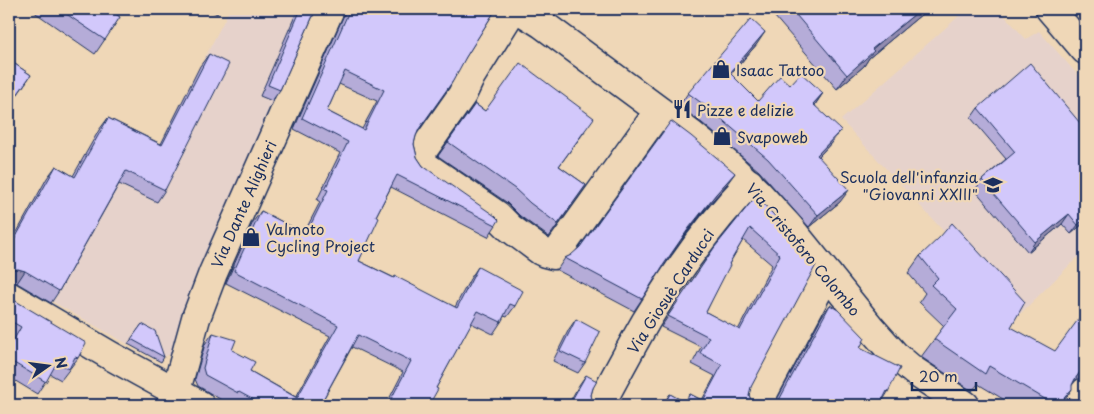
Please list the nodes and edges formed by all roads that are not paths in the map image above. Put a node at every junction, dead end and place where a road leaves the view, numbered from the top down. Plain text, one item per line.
1 (330, 9) edge
2 (513, 9) edge
3 (518, 9) edge
4 (1050, 9) edge
5 (1085, 50) edge
6 (659, 111) junction
7 (749, 183) junction
8 (828, 274) junction
9 (9, 296) edge
10 (1085, 392) edge
11 (174, 399) edge
12 (200, 405) edge
13 (600, 405) edge
14 (758, 405) edge
15 (965, 405) edge
16 (1075, 405) edge

1 - 11 street, Via Dante Alighieri
2 - 6 street
3 - 6 street, Via Cristoforo Colombo
4 - 5 street
6 - 7 street, Via Cristoforo Colombo
7 - 8 street, Via Cristoforo Colombo
7 - 13 street, Via Giosuè Carducci
8 - 14 street
8 - 15 street, Via Cristoforo Colombo
9 - 11 street
10 - 16 street
11 - 12 street

